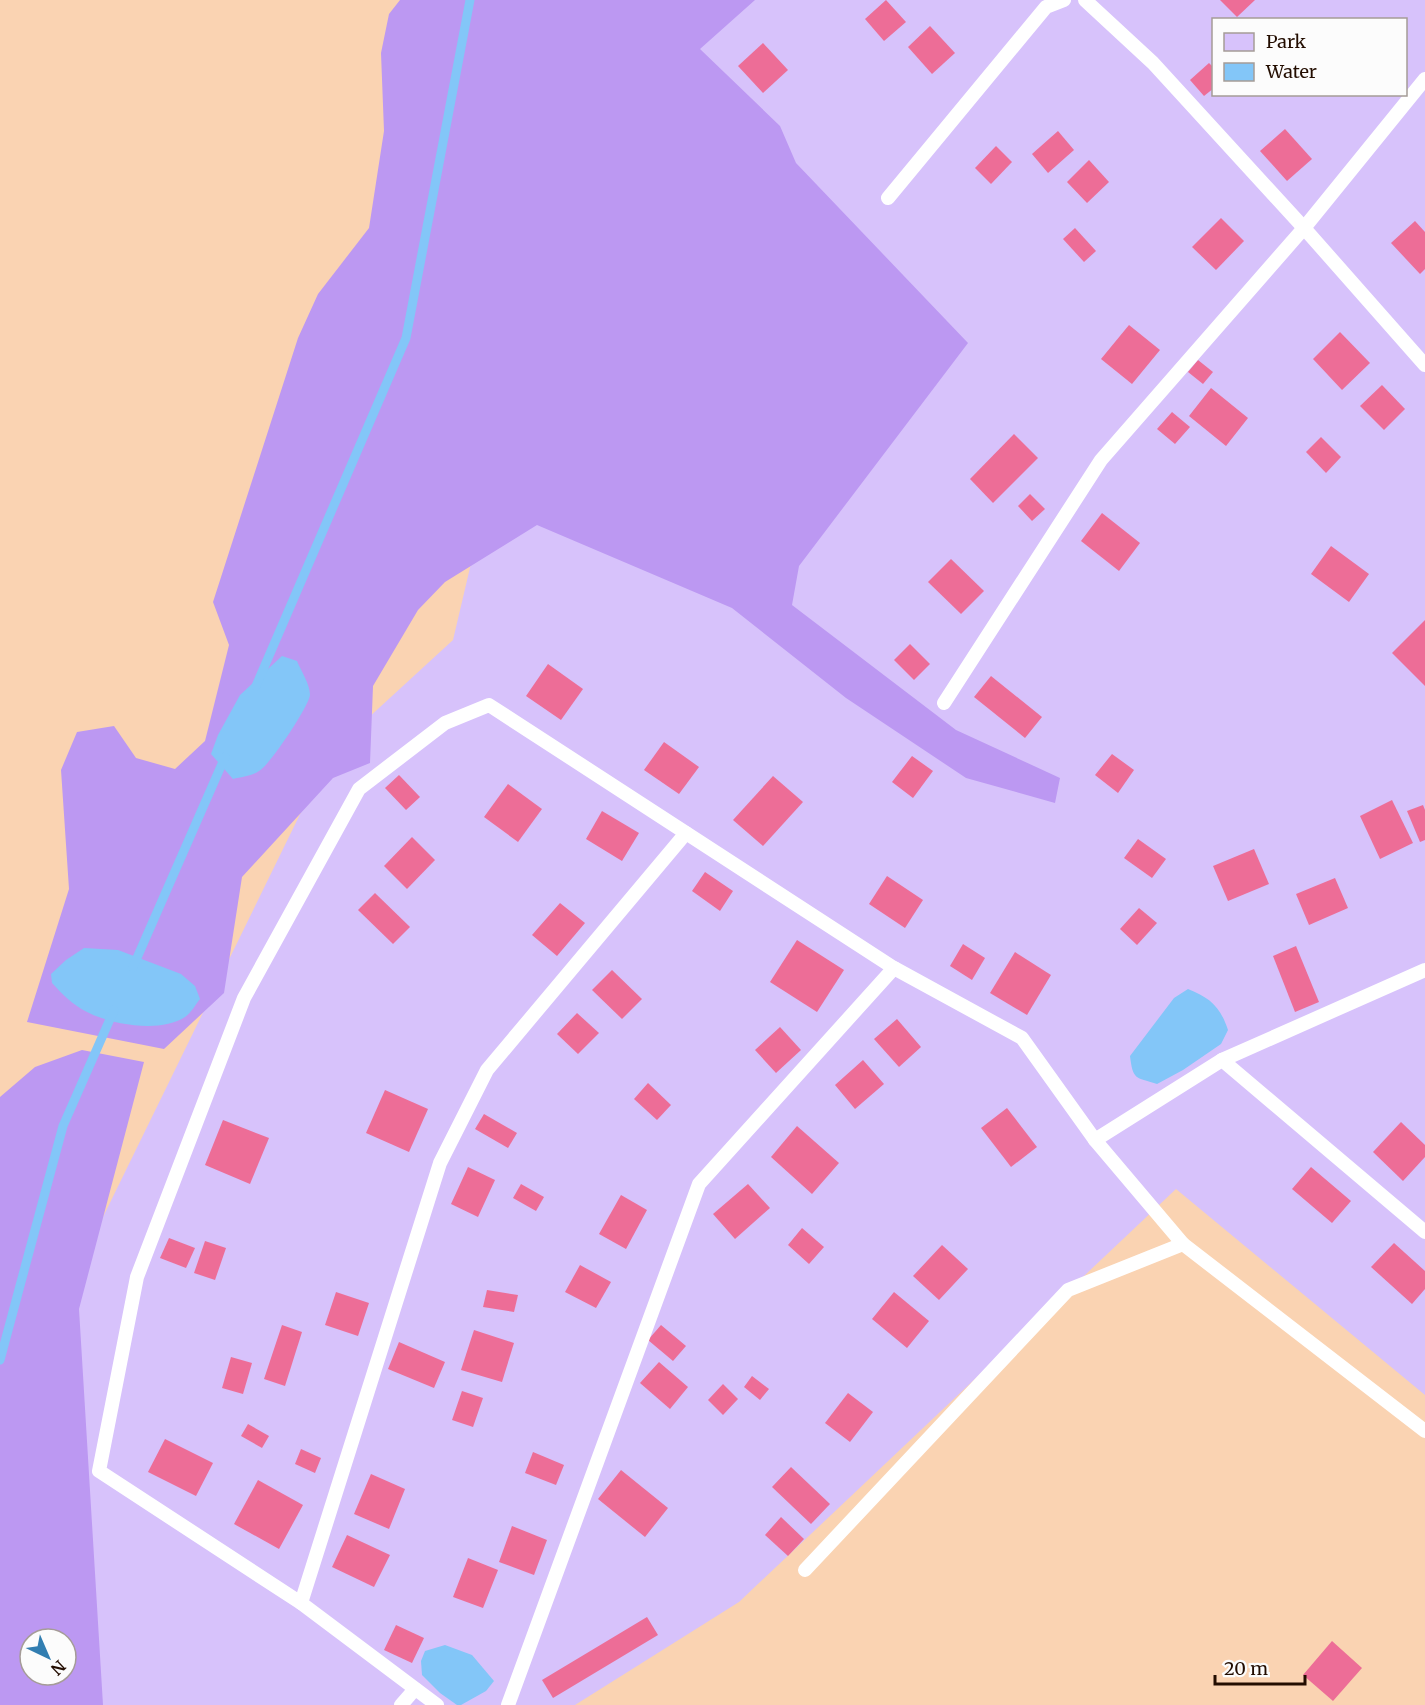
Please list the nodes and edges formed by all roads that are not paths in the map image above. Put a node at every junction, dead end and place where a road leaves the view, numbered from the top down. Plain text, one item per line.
1 (1064, 0) edge
2 (1085, 0) edge
3 (1425, 79) edge
4 (888, 198) dead end
5 (1304, 228) junction
6 (1425, 365) edge
7 (944, 703) dead end
8 (686, 833) junction
9 (894, 968) junction
10 (1421, 976) edge
11 (1222, 1060) junction
12 (1095, 1140) junction
13 (1425, 1232) edge
14 (1183, 1244) junction
15 (1425, 1431) edge
16 (805, 1570) dead end
17 (301, 1603) junction
18 (415, 1689) junction
19 (400, 1705) edge
20 (437, 1705) edge
21 (508, 1705) edge

1 - 4 lane
2 - 5 lane
3 - 5 lane
5 - 6 lane
5 - 7 lane
8 - 9 lane
8 - 17 lane
8 - 17 lane
9 - 12 lane
9 - 21 lane
10 - 11 lane
11 - 12 lane
11 - 13 lane
12 - 14 lane
14 - 15 lane
14 - 16 lane
17 - 18 lane
18 - 19 lane
18 - 20 lane

